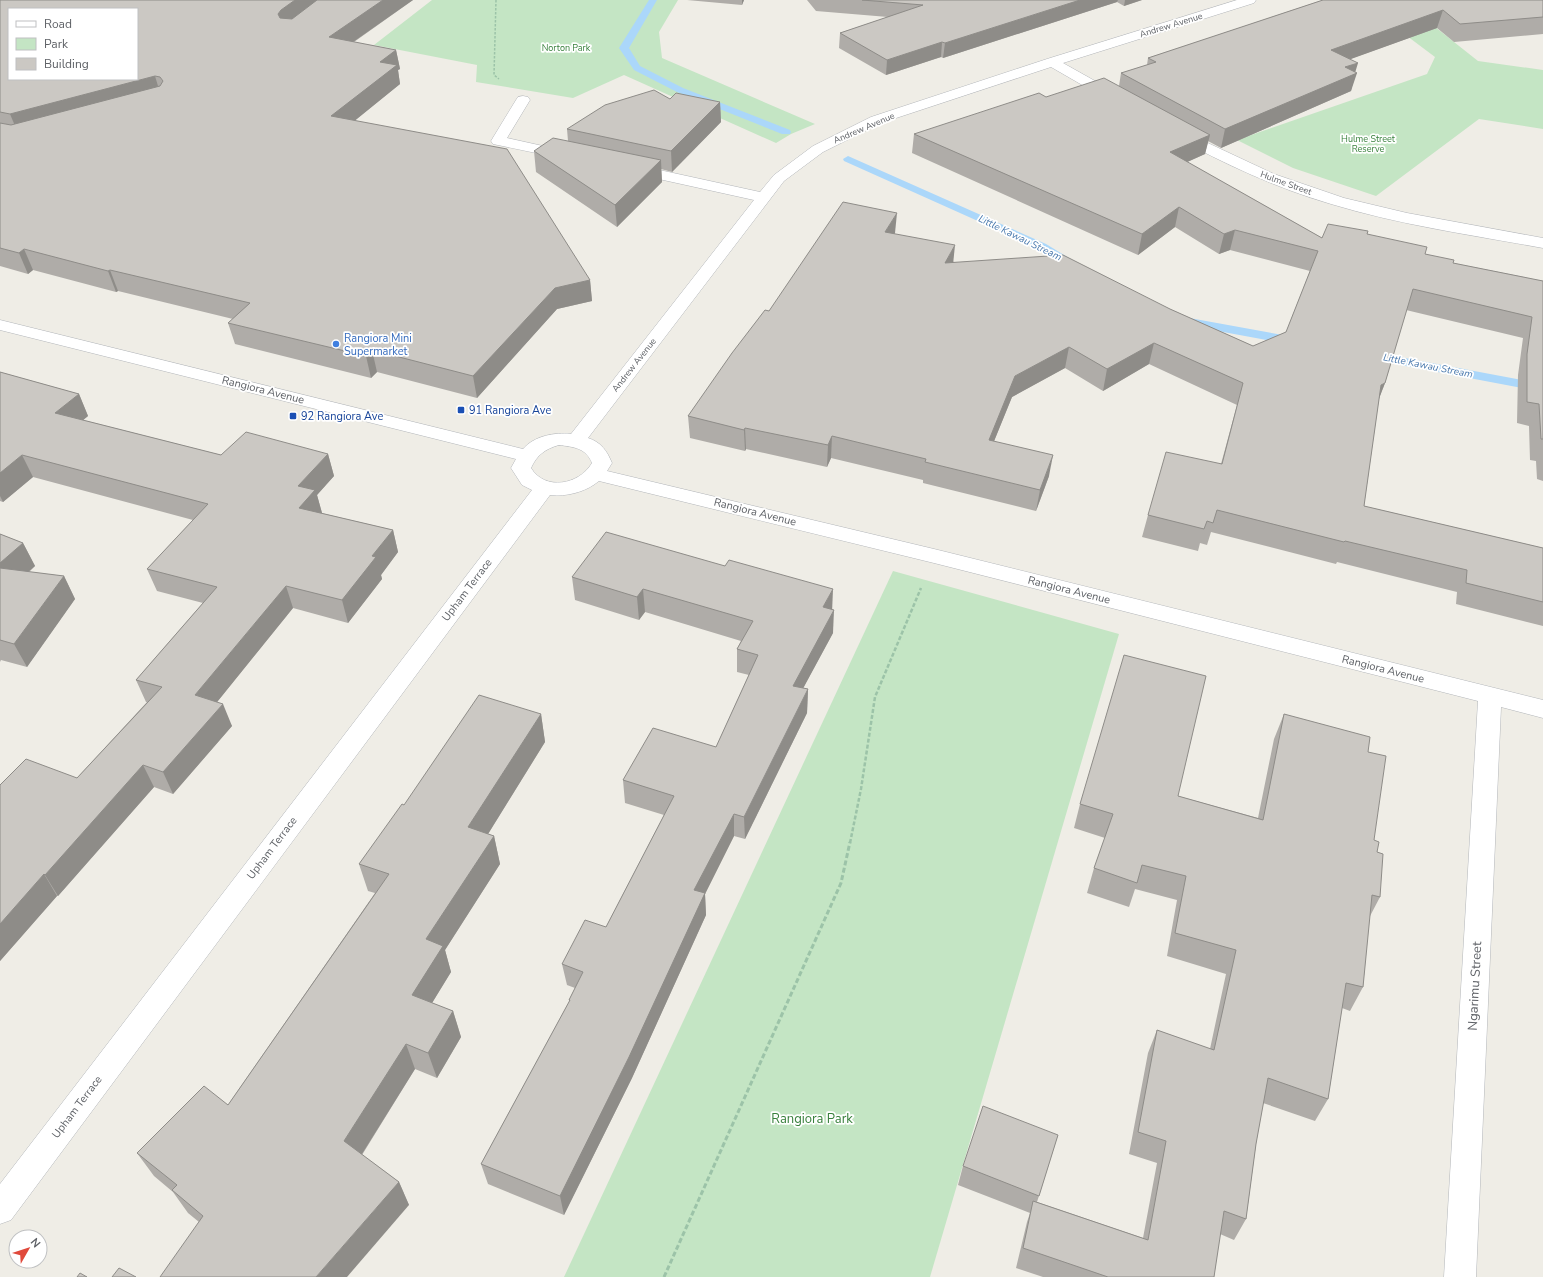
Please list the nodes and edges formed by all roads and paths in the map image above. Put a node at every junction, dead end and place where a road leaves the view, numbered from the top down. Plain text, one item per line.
1 (496, 0) edge
2 (1250, 0) edge
3 (1052, 62) junction
4 (523, 100) joint
5 (1127, 105) edge
6 (1167, 127) edge
7 (582, 159) edge
8 (620, 167) edge
9 (764, 197) junction
10 (1543, 243) edge
11 (0, 325) edge
12 (576, 440) junction
13 (526, 456) junction
14 (595, 474) junction
15 (545, 487) junction
16 (934, 556) junction
17 (1490, 696) junction
18 (1543, 708) edge
19 (0, 1209) edge
20 (664, 1277) edge
21 (1460, 1277) edge

1 - 4 path
2 - 3 street, Andrew Avenue
3 - 5 street
3 - 9 street, Andrew Avenue
4 - 7 street
6 - 10 street, Hulme Street
8 - 9 street
9 - 12 street, Andrew Avenue
11 - 13 street, Rangiora Avenue
12 - 13 street
12 - 14 street
13 - 15 street
14 - 15 street
14 - 16 street, Rangiora Avenue
15 - 19 street, Upham Terrace
16 - 17 street, Rangiora Avenue
16 - 20 path
17 - 18 street, Rangiora Avenue
17 - 21 street, Ngarimu Street

